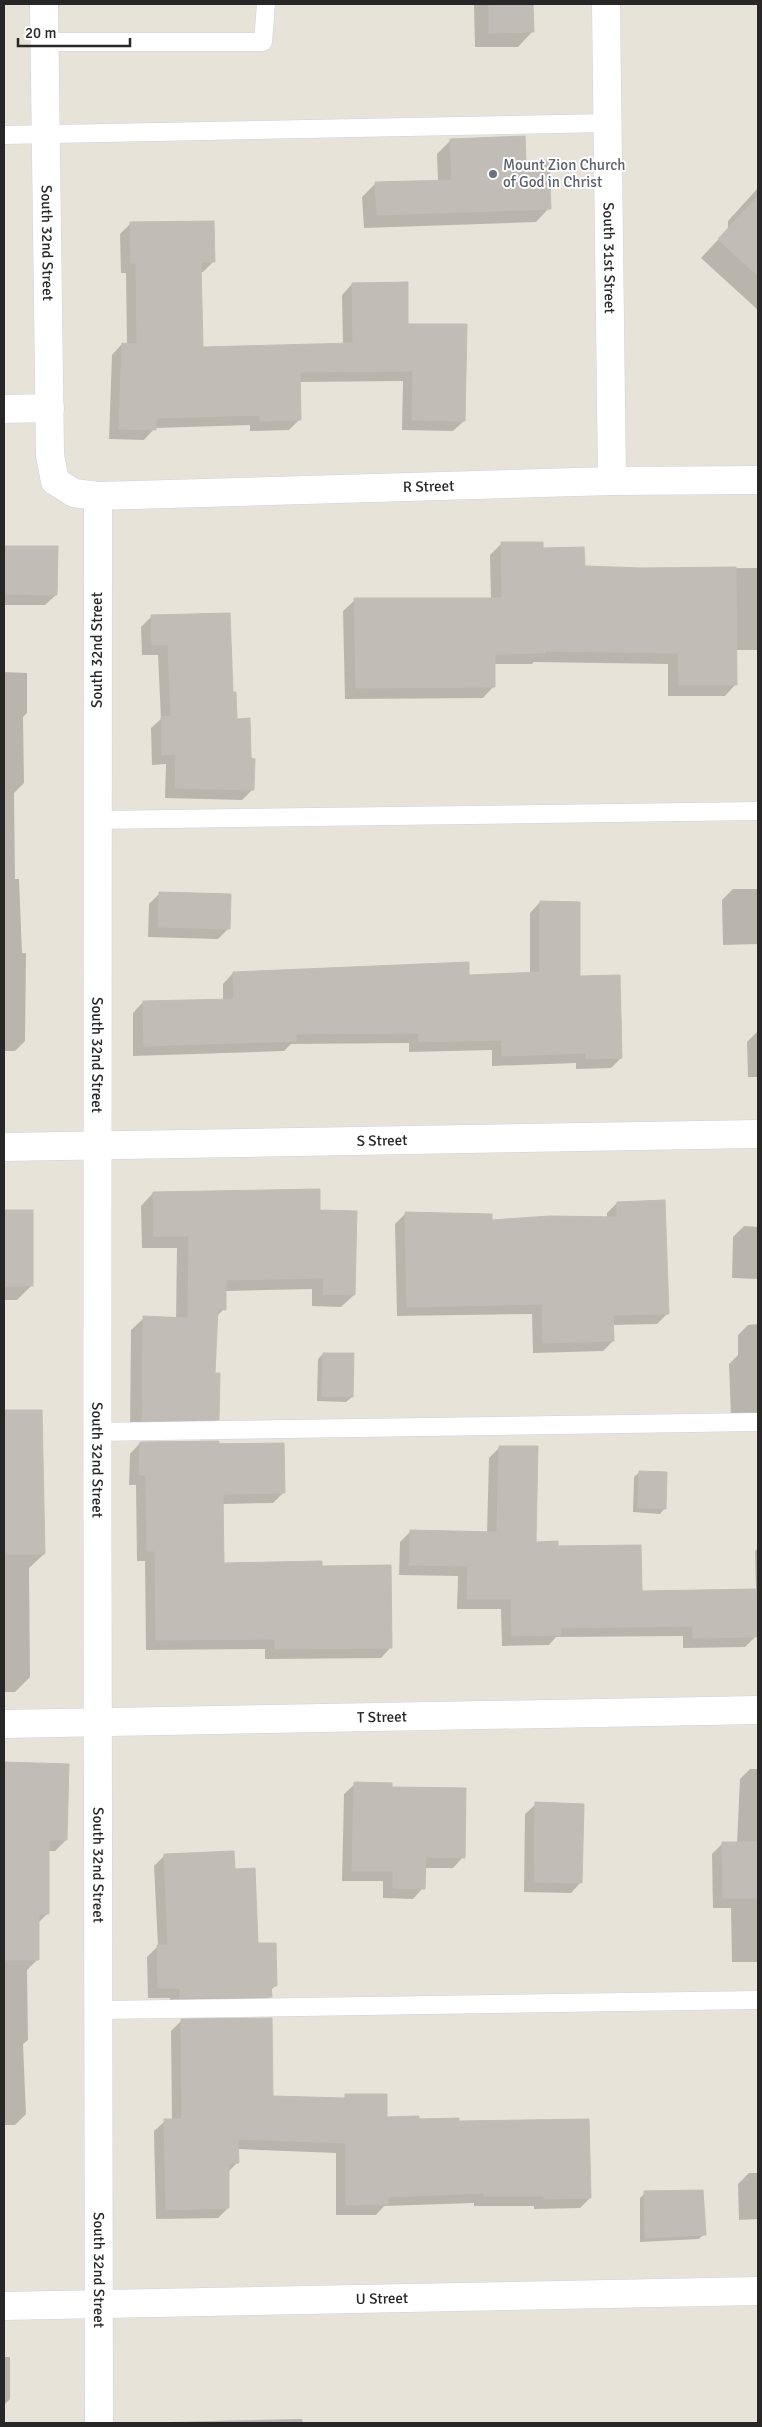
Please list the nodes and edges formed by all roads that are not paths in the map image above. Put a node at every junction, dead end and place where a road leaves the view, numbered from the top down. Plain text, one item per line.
1 (44, 4) edge
2 (266, 4) edge
3 (606, 4) edge
4 (45, 42) junction
5 (609, 123) junction
6 (46, 134) junction
7 (4, 135) edge
8 (50, 408) junction
9 (4, 410) edge
10 (758, 480) edge
11 (55, 481) joint
12 (612, 482) junction
13 (98, 496) junction
14 (758, 811) edge
15 (97, 820) junction
16 (758, 1134) edge
17 (99, 1145) junction
18 (4, 1147) edge
19 (758, 1422) edge
20 (96, 1432) junction
21 (758, 1710) edge
22 (100, 1723) junction
23 (4, 1724) edge
24 (758, 2000) edge
25 (100, 2010) junction
26 (758, 2291) edge
27 (99, 2304) junction
28 (4, 2306) edge
29 (99, 2423) edge

1 - 4 street, South 32nd Street
2 - 4 lane
3 - 5 street, South 31st Street
4 - 6 street, South 32nd Street
5 - 6 lane
5 - 12 street, South 31st Street
6 - 7 lane
6 - 8 street, South 32nd Street
8 - 9 street
8 - 11 street, South 32nd Street
10 - 12 street, R Street
11 - 13 street, R Street
12 - 13 street, R Street
13 - 15 street, South 32nd Street
14 - 15 lane
15 - 17 street, South 32nd Street
16 - 17 street, S Street
17 - 18 street, S Street
17 - 20 street, South 32nd Street
19 - 20 lane
20 - 22 street, South 32nd Street
21 - 22 street, T Street
22 - 23 street, T Street
22 - 25 street, South 32nd Street
24 - 25 lane
25 - 27 street, South 32nd Street
26 - 27 street, U Street
27 - 28 street, U Street
27 - 29 street, South 32nd Street

